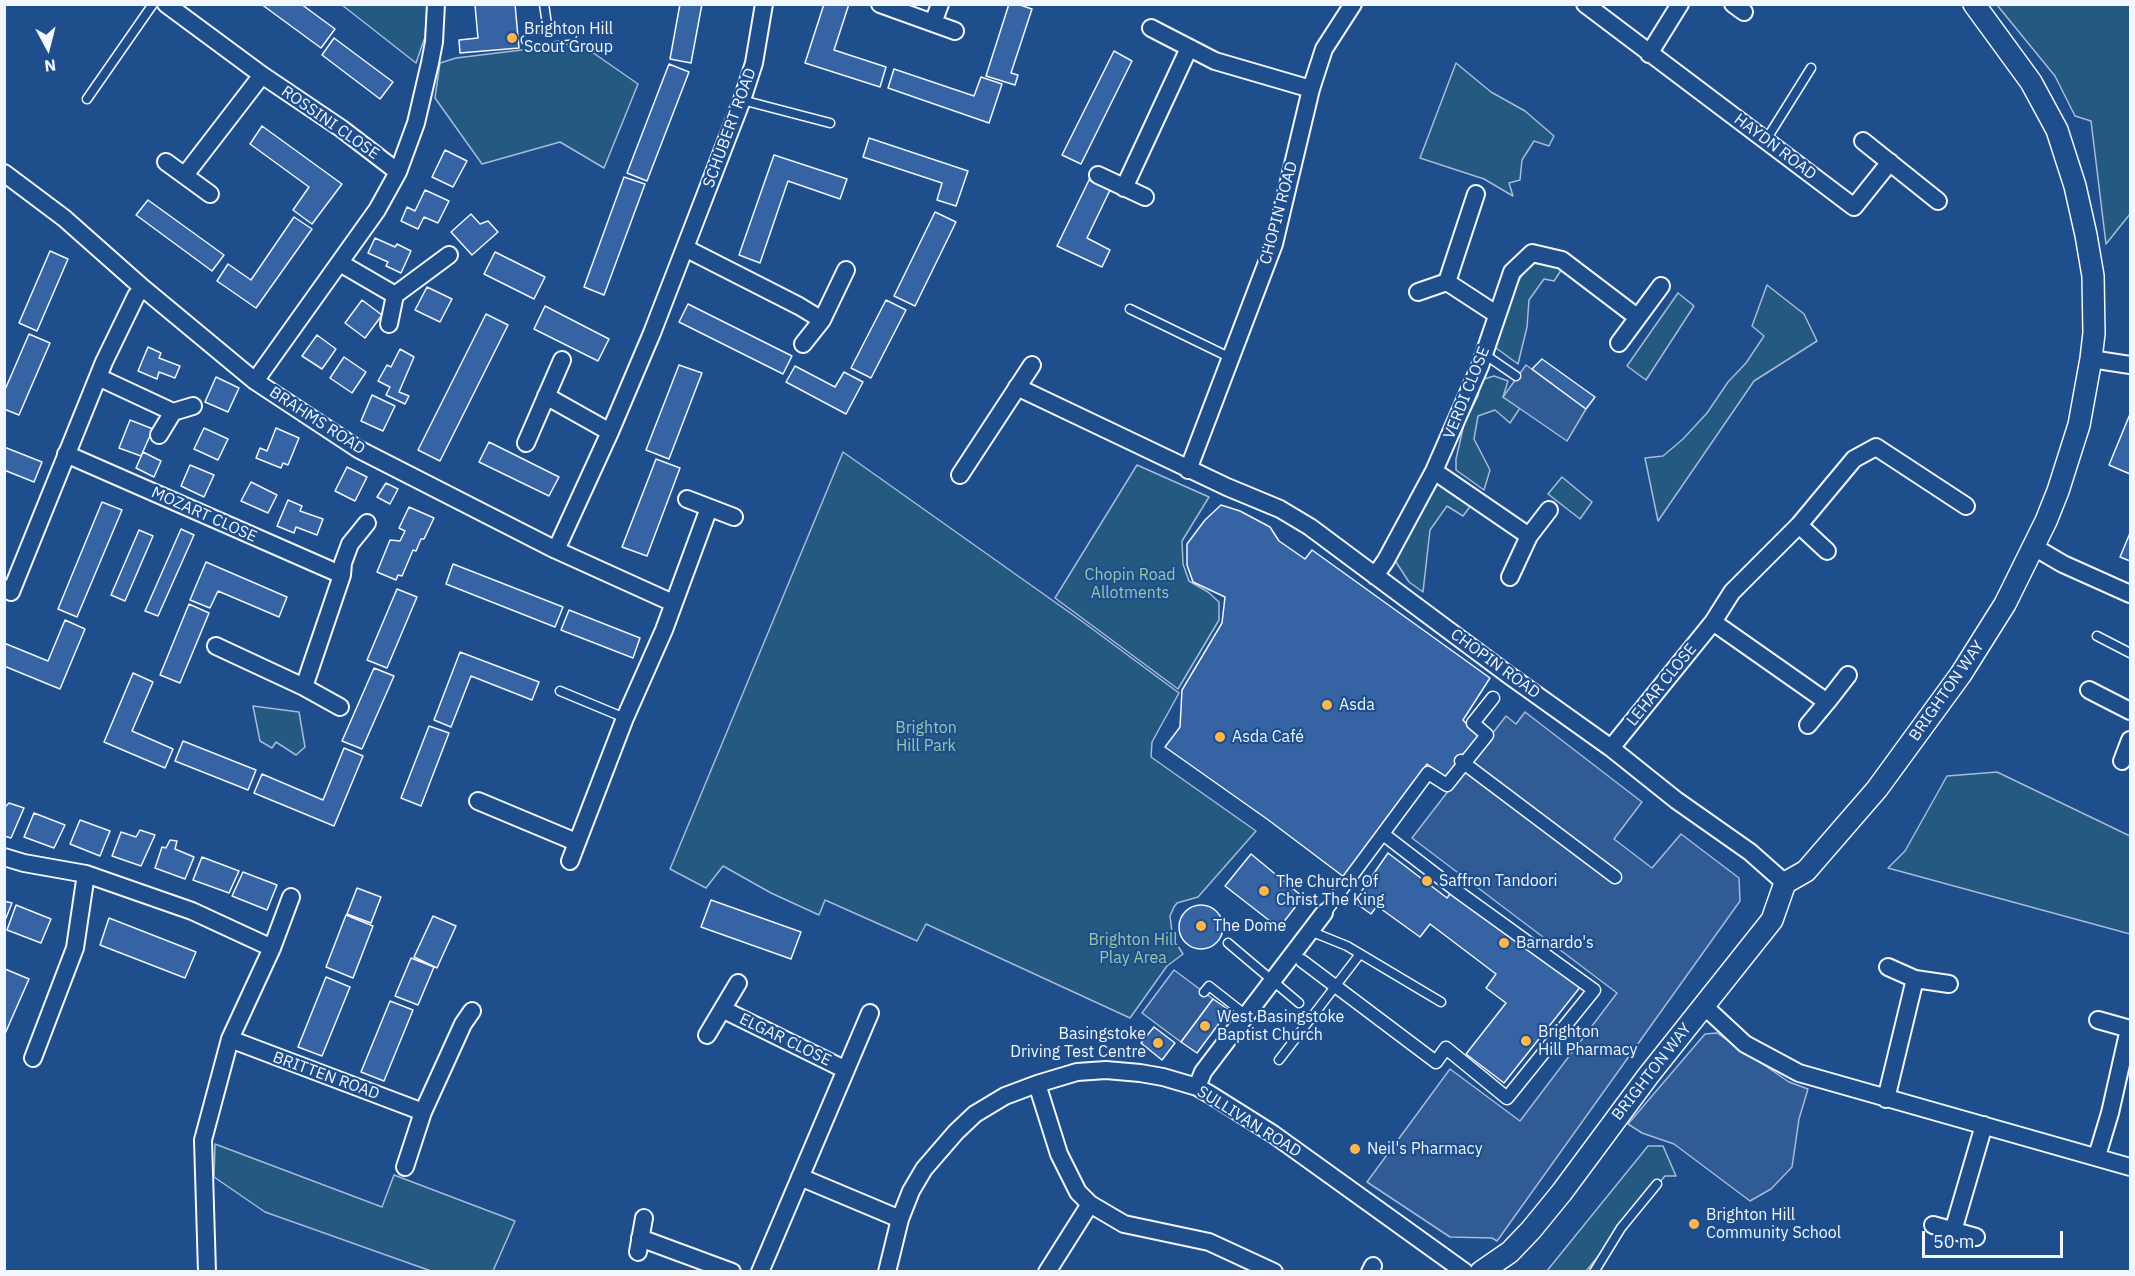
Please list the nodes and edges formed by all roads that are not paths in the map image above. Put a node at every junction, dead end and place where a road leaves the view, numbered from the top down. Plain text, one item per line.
1 (153, 4) edge
2 (166, 4) edge
3 (436, 4) edge
4 (544, 4) edge
5 (764, 4) edge
6 (880, 4) edge
7 (940, 4) edge
8 (1353, 4) edge
9 (1585, 4) edge
10 (1680, 4) edge
11 (1974, 4) edge
12 (933, 23) junction
13 (1151, 28) dead end
14 (955, 31) dead end
15 (572, 35) dead end
16 (549, 38) junction
17 (526, 40) dead end
18 (1189, 48) junction
19 (1649, 54) junction
20 (1811, 68) dead end
21 (262, 75) junction
22 (1311, 89) junction
23 (87, 99) dead end
24 (742, 100) junction
25 (831, 123) dead end
26 (1766, 140) junction
27 (1863, 141) dead end
28 (166, 162) dead end
29 (1890, 162) junction
30 (398, 172) junction
31 (4, 173) edge
32 (185, 175) junction
33 (1098, 175) dead end
34 (1124, 188) junction
35 (210, 194) dead end
36 (1476, 194) dead end
37 (1145, 197) dead end
38 (1938, 201) dead end
39 (685, 248) junction
40 (449, 255) dead end
41 (340, 263) junction
42 (846, 270) dead end
43 (1447, 282) junction
44 (1661, 286) dead end
45 (143, 288) junction
46 (1418, 292) dead end
47 (395, 295) junction
48 (1130, 309) dead end
49 (1497, 314) junction
50 (1637, 317) junction
51 (822, 320) junction
52 (389, 324) dead end
53 (1620, 343) dead end
54 (804, 344) dead end
55 (1484, 354) junction
56 (1231, 358) junction
57 (2091, 359) junction
58 (562, 360) dead end
59 (1032, 365) dead end
60 (2130, 365) edge
61 (1516, 376) dead end
62 (98, 377) junction
63 (255, 381) junction
64 (1017, 387) junction
65 (546, 396) junction
66 (193, 406) dead end
67 (173, 411) junction
68 (610, 432) junction
69 (159, 435) dead end
70 (526, 443) dead end
71 (66, 454) junction
72 (1188, 470) junction
73 (1434, 471) junction
74 (960, 475) dead end
75 (687, 499) dead end
76 (1966, 506) dead end
77 (709, 508) junction
78 (1549, 510) dead end
79 (734, 518) dead end
80 (367, 523) dead end
81 (1799, 525) junction
82 (1529, 536) junction
83 (2034, 547) junction
84 (556, 550) junction
85 (1827, 551) dead end
86 (342, 575) junction
87 (1375, 576) junction
88 (1510, 577) dead end
89 (4, 588) edge
90 (2130, 594) edge
91 (673, 603) junction
92 (1713, 622) junction
93 (2097, 636) dead end
94 (216, 646) dead end
95 (2130, 653) edge
96 (1848, 675) dead end
97 (304, 687) junction
98 (2089, 690) dead end
99 (560, 691) dead end
100 (1493, 698) dead end
101 (1827, 702) junction
102 (340, 707) dead end
103 (2130, 711) edge
104 (625, 718) junction
105 (1808, 725) dead end
106 (2130, 740) edge
107 (1611, 748) junction
108 (2122, 761) dead end
109 (1462, 763) junction
110 (478, 801) dead end
111 (1383, 834) junction
112 (576, 842) junction
113 (4, 857) edge
114 (570, 861) dead end
115 (86, 874) junction
116 (1615, 877) dead end
117 (1785, 883) junction
118 (291, 897) dead end
119 (1324, 913) joint
120 (1310, 931) junction
121 (1228, 943) dead end
122 (272, 948) junction
123 (1360, 954) junction
124 (1302, 961) dead end
125 (1888, 966) dead end
126 (1915, 979) junction
127 (1272, 981) junction
128 (738, 983) dead end
129 (1949, 984) dead end
130 (1335, 986) junction
131 (1204, 992) dead end
132 (1441, 1002) dead end
133 (1299, 1003) dead end
134 (1704, 1006) junction
135 (724, 1010) junction
136 (472, 1011) dead end
137 (870, 1013) dead end
138 (1246, 1015) junction
139 (2098, 1020) dead end
140 (2130, 1029) edge
141 (707, 1035) dead end
142 (230, 1039) junction
143 (33, 1058) dead end
144 (1279, 1060) dead end
145 (846, 1070) junction
146 (1037, 1084) junction
147 (1197, 1088) junction
148 (1886, 1099) junction
149 (423, 1112) junction
150 (1984, 1125) junction
151 (2097, 1156) junction
152 (405, 1167) dead end
153 (2130, 1167) edge
154 (800, 1177) junction
155 (1657, 1184) dead end
156 (1090, 1204) junction
157 (644, 1218) dead end
158 (900, 1219) junction
159 (1933, 1225) dead end
160 (1953, 1231) junction
161 (1976, 1237) dead end
162 (207, 1272) edge
163 (732, 1272) edge
164 (760, 1272) edge
165 (887, 1272) edge
166 (1047, 1272) edge
167 (1274, 1272) edge
168 (1465, 1272) edge
169 (1481, 1272) edge
170 (1594, 1272) edge

1 - 23 lane
2 - 21 street, ROSSINI CLOSE
3 - 30 street
4 - 16 lane
5 - 24 street, SCHUBERT ROAD
6 - 12 street
7 - 12 street
8 - 22 street, CHOPIN ROAD
9 - 19 street, HAYDN ROAD
10 - 19 street
11 - 57 street, BRIGHTON WAY
12 - 14 street
13 - 18 street
15 - 16 lane
16 - 17 lane
18 - 22 street
18 - 34 street
19 - 26 street, HAYDN ROAD
20 - 26 lane
21 - 30 street, ROSSINI CLOSE
21 - 32 street
22 - 56 street, CHOPIN ROAD
24 - 25 lane
24 - 39 street, SCHUBERT ROAD
26 - 29 street, HAYDN ROAD
27 - 29 street
28 - 32 street
29 - 38 street
30 - 41 street
31 - 45 street, BRAHMS ROAD
32 - 35 street
33 - 34 street
34 - 37 street
36 - 43 street
39 - 51 street
39 - 68 street, SCHUBERT ROAD
40 - 47 street
41 - 47 street
41 - 63 street
42 - 51 street
43 - 46 street
43 - 49 street
44 - 50 street
45 - 62 street
45 - 63 street, BRAHMS ROAD
47 - 52 street
48 - 56 lane
49 - 50 street, VERDI CLOSE
49 - 55 street, VERDI CLOSE
50 - 53 street
51 - 54 street
55 - 61 lane
55 - 73 street, VERDI CLOSE
56 - 72 street, CHOPIN ROAD
57 - 60 street
57 - 83 street, BRIGHTON WAY
58 - 65 street
59 - 64 street
62 - 67 street
62 - 71 street
63 - 84 street, BRAHMS ROAD
64 - 72 street, CHOPIN ROAD
64 - 74 street
65 - 68 street
65 - 70 street
66 - 67 street
67 - 69 street
68 - 84 street, SCHUBERT ROAD
71 - 86 street, MOZART CLOSE
71 - 89 street
72 - 87 street, CHOPIN ROAD
73 - 82 street
73 - 87 street, VERDI CLOSE
75 - 77 street
76 - 81 street, LEHAR CLOSE
77 - 79 street
77 - 91 street
78 - 82 street
80 - 86 street
81 - 85 street
81 - 92 street, LEHAR CLOSE
82 - 88 street
83 - 90 street
83 - 117 street, BRIGHTON WAY
84 - 91 street, BRAHMS ROAD
86 - 97 street
87 - 107 street, CHOPIN ROAD
91 - 104 street
92 - 101 street
92 - 107 street, LEHAR CLOSE
93 - 95 lane
94 - 97 street
96 - 101 street
97 - 102 street
98 - 103 street
99 - 104 lane
100 - 109 street
101 - 105 street
104 - 112 street
106 - 108 street
107 - 117 street, CHOPIN ROAD
109 - 111 street
109 - 116 street
110 - 112 street
111 - 119 street
111 - 130 street
112 - 114 street
113 - 115 street
115 - 122 street
115 - 143 street
117 - 134 street, BRIGHTON WAY
118 - 122 street
119 - 120 street
120 - 123 lane
120 - 127 street
121 - 127 lane
122 - 142 street
123 - 130 lane
123 - 132 lane
124 - 130 street
125 - 126 street
126 - 129 street
126 - 148 street
127 - 133 lane
127 - 138 street
128 - 135 street, ELGAR CLOSE
130 - 144 lane
131 - 138 lane
134 - 148 street
134 - 169 street, BRIGHTON WAY
135 - 141 street, ELGAR CLOSE
135 - 145 street, ELGAR CLOSE
136 - 149 street
137 - 145 street, ELGAR CLOSE
138 - 147 street
139 - 140 street
140 - 151 street
142 - 149 street, BRITTEN ROAD
142 - 162 street
145 - 154 street, ELGAR CLOSE
146 - 147 street, SULLIVAN ROAD
146 - 156 street
146 - 158 street, SULLIVAN ROAD
147 - 168 street, SULLIVAN ROAD
148 - 150 street
149 - 152 street
150 - 151 street
150 - 160 street
151 - 153 street
154 - 158 street
154 - 164 street, ELGAR CLOSE
155 - 170 lane
156 - 166 street
156 - 167 street
157 - 163 street
158 - 165 street, SULLIVAN ROAD
159 - 160 street
160 - 161 street

